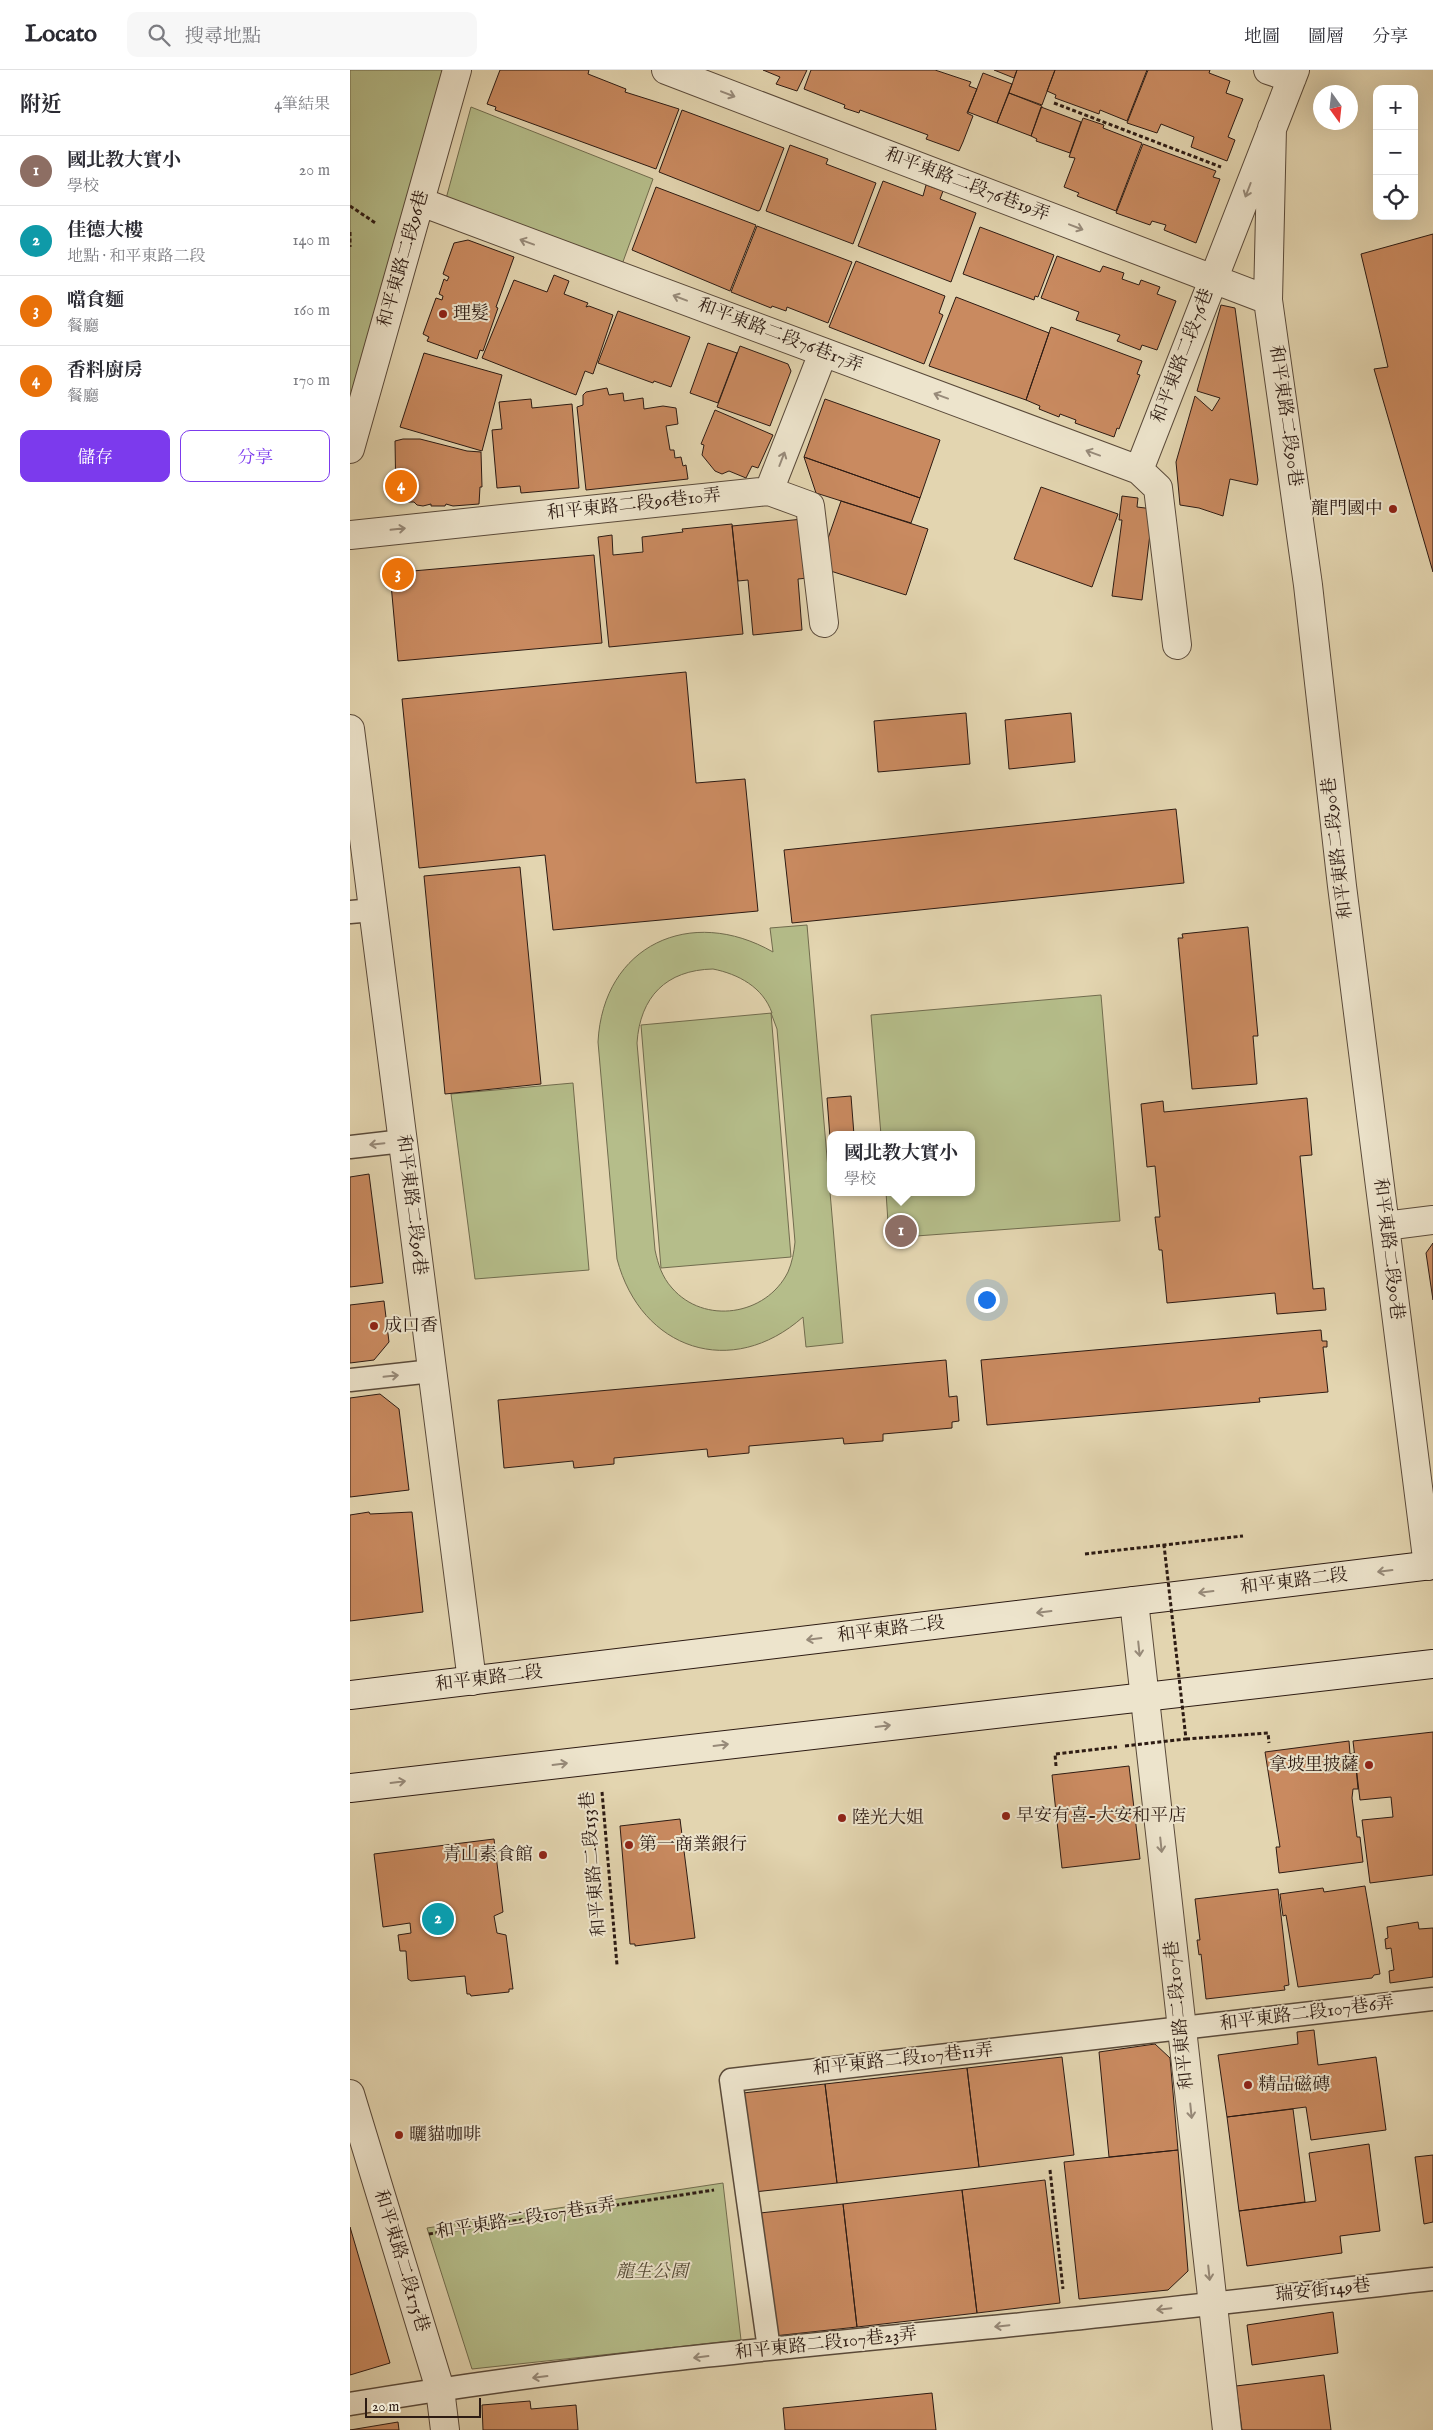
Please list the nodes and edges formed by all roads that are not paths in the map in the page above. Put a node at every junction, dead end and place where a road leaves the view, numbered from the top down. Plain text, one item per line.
1 (457, 70) edge
2 (666, 70) edge
3 (1285, 73) edge
4 (1272, 128) junction
5 (421, 202) junction
6 (1213, 280) junction
7 (1268, 300) junction
8 (823, 352) junction
9 (350, 449) edge
10 (1139, 470) junction
11 (769, 491) junction
12 (350, 535) edge
13 (824, 623) dead end
14 (1177, 645) dead end
15 (350, 729) edge
16 (362, 911) edge
17 (403, 1141) junction
18 (350, 1147) edge
19 (1433, 1220) edge
20 (1385, 1226) junction
21 (432, 1371) junction
22 (350, 1380) edge
23 (1431, 1566) edge
24 (1134, 1601) junction
25 (1433, 1664) edge
26 (472, 1681) junction
27 (350, 1695) edge
28 (1144, 1697) junction
29 (350, 1788) edge
30 (1433, 1999) edge
31 (1182, 2029) junction
32 (350, 2094) edge
33 (355, 2128) edge
34 (1433, 2279) edge
35 (1212, 2303) junction
36 (769, 2349) junction
37 (440, 2388) junction
38 (350, 2404) edge
39 (445, 2430) edge
40 (1226, 2430) edge

1 - 5 street, 和平東路二段96巷
2 -> 6 street, 和平東路二段76巷19弄
3 - 4 street, 和平東路二段76巷
4 -> 6 street, 和平東路二段76巷
4 - 7 street, 和平東路二段90巷
8 -> 5 street, 和平東路二段76巷17弄
5 - 9 street, 和平東路二段96巷
6 - 7 street, 和平東路二段76巷19弄
6 - 10 street, 和平東路二段76巷
7 - 20 street, 和平東路二段90巷
10 -> 8 street, 和平東路二段76巷17弄
11 -> 8 street
10 - 14 street
12 -> 11 street, 和平東路二段96巷10弄
11 - 13 street
15 - 16 street, 和平東路二段96巷
16 - 17 street, 和平東路二段96巷
17 -> 18 lane
17 - 21 street, 和平東路二段96巷
19 - 20 street
20 - 23 street, 和平東路二段90巷
22 -> 21 lane
21 - 26 street, 和平東路二段96巷
23 -> 24 street, 和平東路二段
24 -> 26 street, 和平東路二段
24 -> 28 street, 和平東路二段107巷
25 - 28 street
26 - 27 street, 和平東路二段
29 -> 28 street
28 -> 31 street, 和平東路二段107巷
30 - 31 lane, 和平東路二段107巷6弄
31 -> 35 street, 和平東路二段107巷
31 - 36 lane, 和平東路二段107巷11弄
32 - 33 street, 和平東路二段175巷
33 - 37 street, 和平東路二段175巷
34 - 35 lane, 瑞安街149巷
35 -> 36 lane, 和平東路二段107巷23弄
35 - 40 street, 和平東路二段107巷
36 -> 37 lane, 和平東路二段107巷23弄
37 - 38 lane, 和平東路二段107巷23弄
37 - 39 street, 和平東路二段175巷

